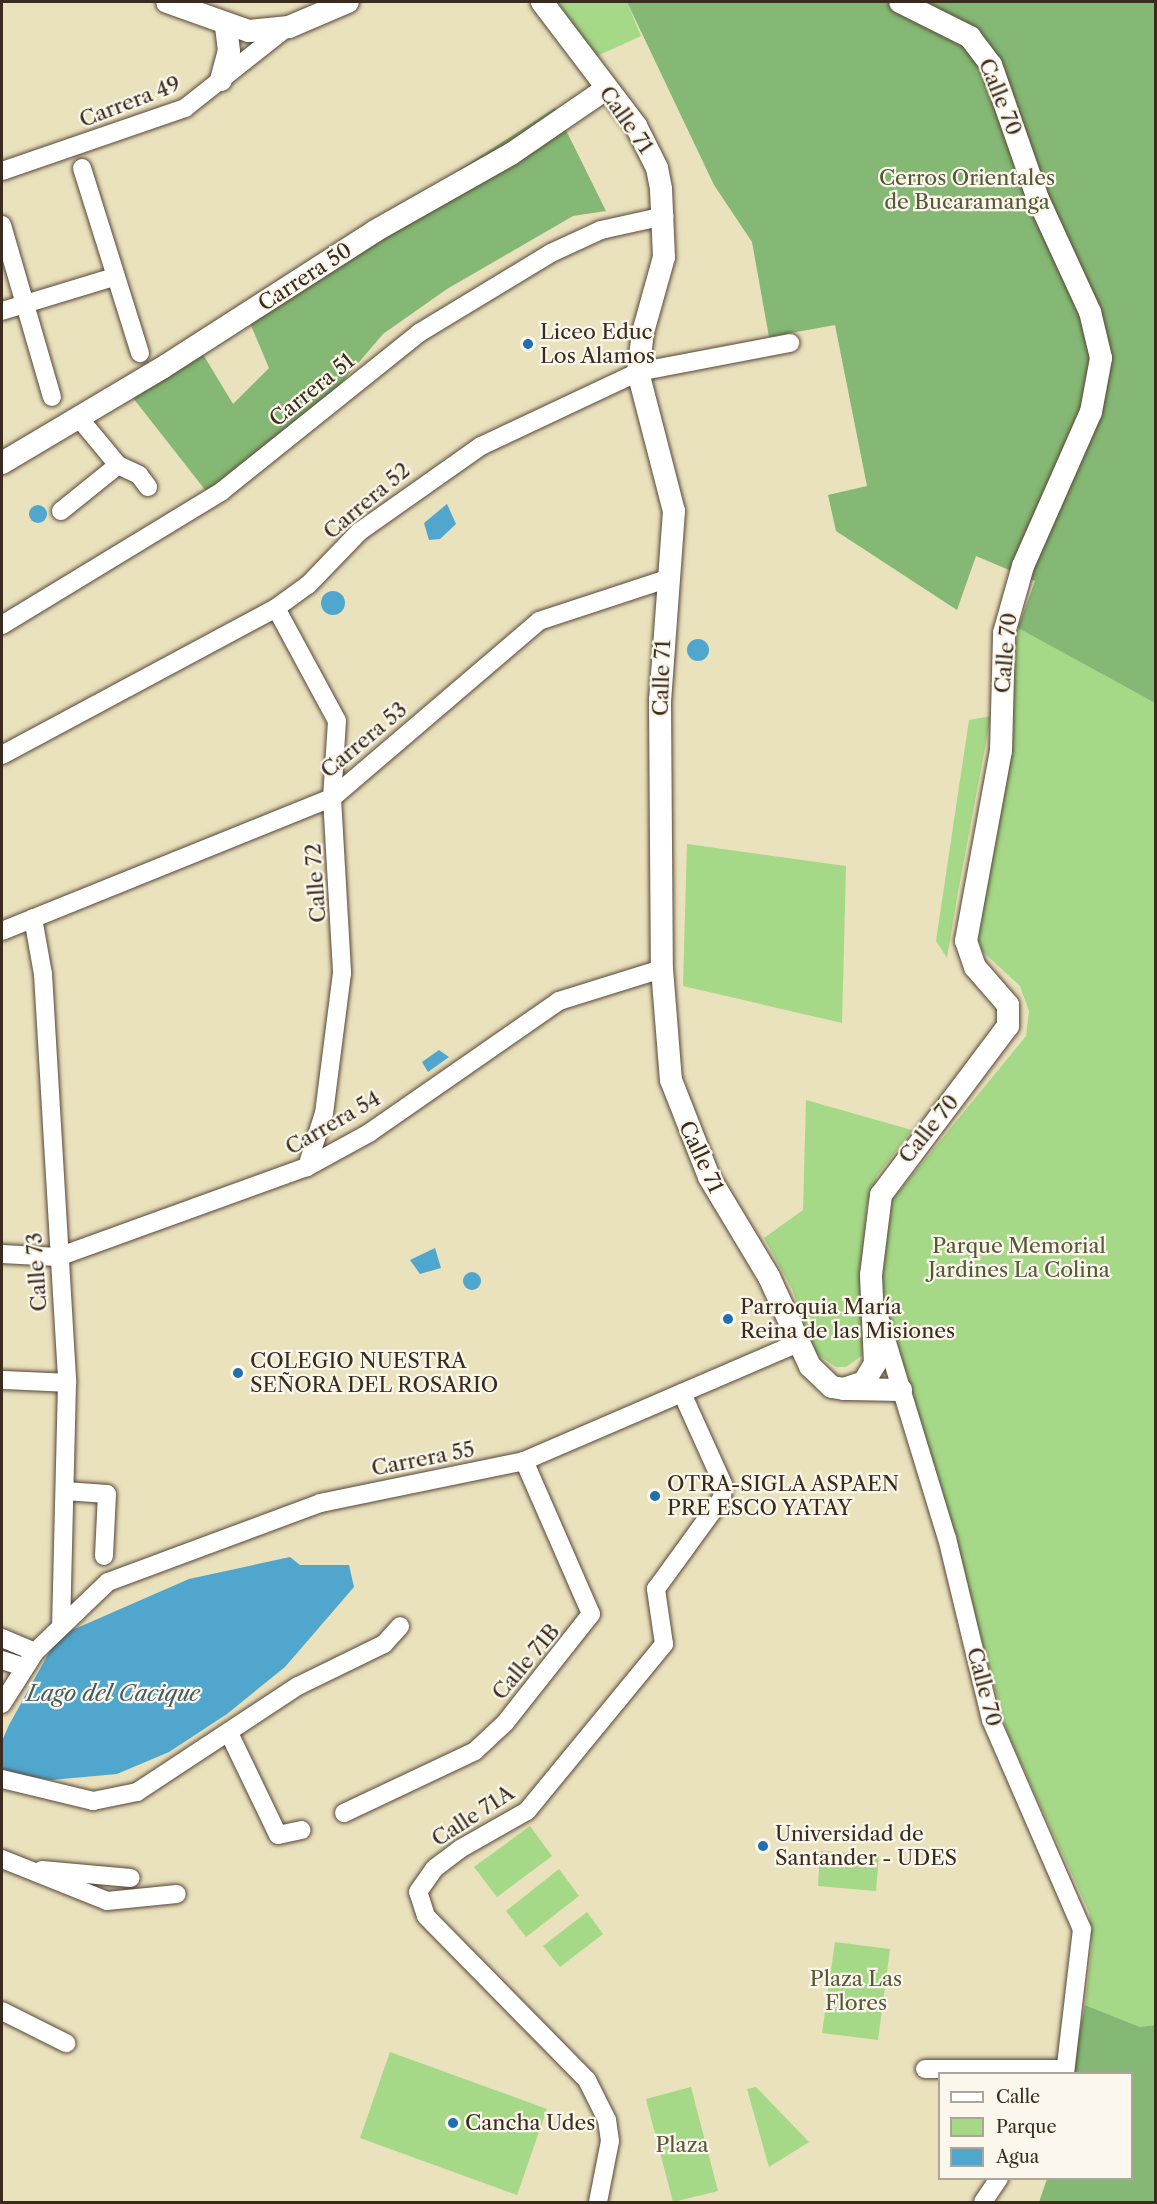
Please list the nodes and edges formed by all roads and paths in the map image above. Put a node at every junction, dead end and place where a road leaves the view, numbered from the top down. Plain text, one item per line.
1 (167, 2) edge
2 (348, 2) edge
3 (542, 2) edge
4 (900, 2) edge
5 (226, 27) junction
6 (289, 27) junction
7 (221, 80) junction
8 (606, 89) junction
9 (82, 168) dead end
10 (2, 171) edge
11 (664, 216) junction
12 (2, 225) edge
13 (114, 277) junction
14 (27, 303) junction
15 (2, 311) edge
16 (790, 343) dead end
17 (140, 353) dead end
18 (638, 372) junction
19 (52, 397) dead end
20 (79, 418) junction
21 (2, 462) edge
22 (118, 465) junction
23 (148, 487) dead end
24 (61, 512) dead end
25 (667, 579) junction
26 (276, 609) junction
27 (2, 625) edge
28 (2, 755) edge
29 (332, 798) junction
30 (33, 918) junction
31 (2, 932) edge
32 (662, 969) junction
33 (307, 1167) junction
34 (2, 1254) edge
35 (58, 1257) junction
36 (872, 1294) junction
37 (878, 1340) junction
38 (800, 1342) junction
39 (810, 1366) junction
40 (2, 1380) edge
41 (67, 1383) junction
42 (844, 1389) junction
43 (901, 1390) junction
44 (682, 1393) junction
45 (524, 1461) junction
46 (64, 1491) junction
47 (104, 1556) dead end
48 (61, 1624) junction
49 (400, 1626) dead end
50 (2, 1638) edge
51 (2, 1660) edge
52 (19, 1669) edge
53 (2, 1704) edge
54 (229, 1733) junction
55 (2, 1779) edge
56 (344, 1813) dead end
57 (301, 1830) dead end
58 (2, 1859) edge
59 (31, 1869) junction
60 (131, 1878) dead end
61 (177, 1894) dead end
62 (2, 2011) edge
63 (66, 2043) dead end
64 (925, 2069) dead end
65 (1065, 2071) edge
66 (998, 2180) edge
67 (598, 2202) edge
68 (983, 2202) edge

1 - 5 street
2 - 6 street
3 - 8 street, Calle 71
4 - 36 street, Calle 70
5 - 6 street
5 - 7 street
6 - 7 street, Carrera 49
7 - 10 street, Carrera 49
8 - 11 street, Calle 71
8 - 20 street, Carrera 50
9 - 13 street
11 - 18 street, Calle 71
11 - 27 street, Carrera 51
12 - 14 street
13 - 14 street
13 - 17 street
14 - 15 street
14 - 19 street
16 - 18 street, Carrera 52
18 - 25 street, Calle 71
18 - 26 street, Carrera 52
20 - 21 street, Carrera 50
20 - 22 street
22 - 23 street
22 - 24 street
25 - 29 street, Carrera 53
25 - 32 street, Calle 71
26 - 28 street, Carrera 52
26 - 29 street, Calle 72
29 - 30 street, Carrera 53
29 - 33 street, Calle 72
30 - 31 street, Carrera 53
30 - 35 street, Calle 73
32 - 33 street, Carrera 54
32 - 38 street, Calle 71
33 - 35 street, Carrera 54
34 - 35 street, Carrera 54
35 - 41 street, Calle 73
36 - 37 street, Calle 70
36 - 43 street, Calle 70
37 - 39 street
37 - 42 street
38 - 39 street, Calle 71
38 - 44 street, Carrera 55
39 - 42 street, Calle 71
40 - 41 street
41 - 46 street, Calle 73
42 - 43 street
43 - 65 street, Calle 70
44 - 45 street, Carrera 55
44 - 67 street, Calle 71A
45 - 48 street, Carrera 55
45 - 56 street, Calle 71B
46 - 47 street
46 - 48 street, Calle 73
48 - 52 street, Carrera 55
49 - 54 street
50 - 52 street
51 - 52 street
52 - 53 street, Carrera 55
54 - 55 street
54 - 57 street
58 - 59 street
59 - 60 street
59 - 61 street
62 - 63 street
64 - 65 street
66 - 68 street

